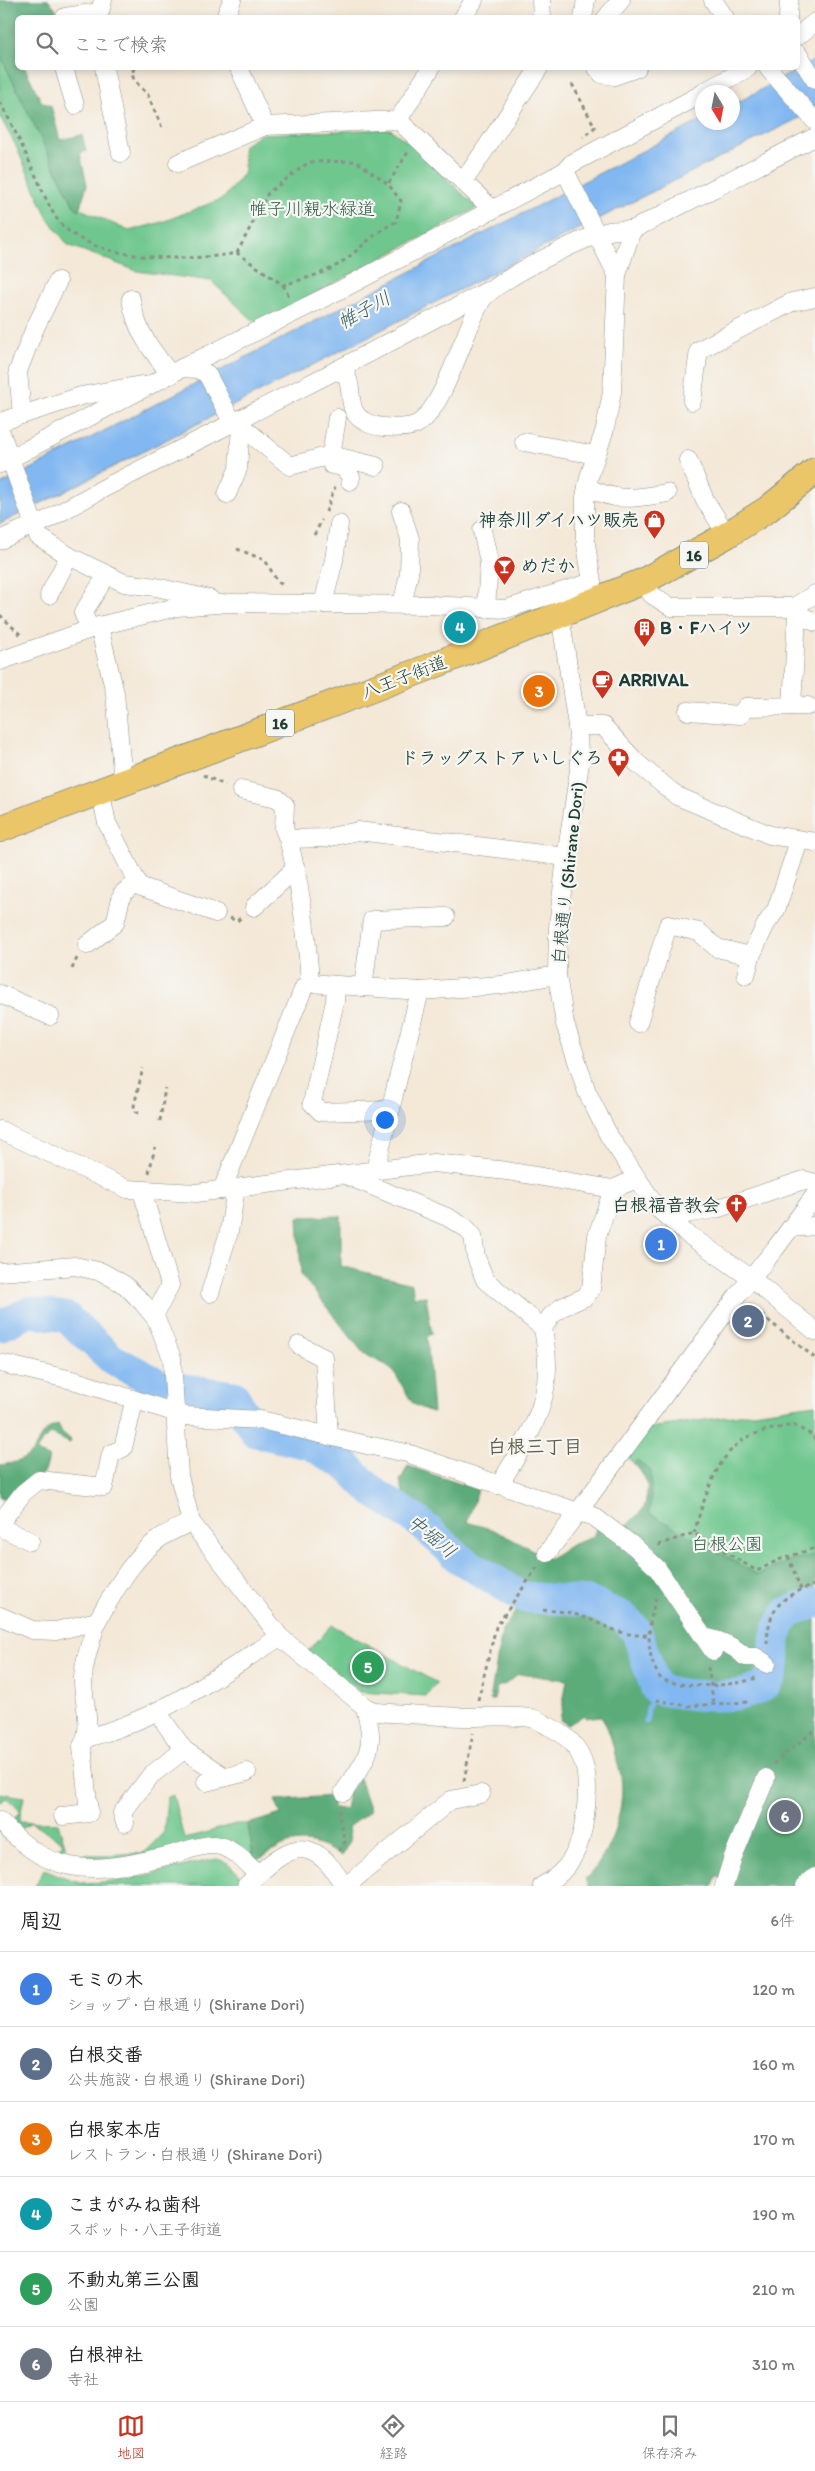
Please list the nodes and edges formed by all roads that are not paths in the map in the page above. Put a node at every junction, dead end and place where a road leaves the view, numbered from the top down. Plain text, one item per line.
1 (103, 0) edge
2 (232, 0) edge
3 (474, 0) edge
4 (541, 0) edge
5 (586, 0) edge
6 (621, 0) edge
7 (789, 0) edge
8 (82, 15) edge
9 (226, 15) edge
10 (465, 15) edge
11 (542, 15) edge
12 (584, 15) edge
13 (608, 15) edge
14 (788, 15) edge
15 (815, 22) edge
16 (800, 34) edge
17 (800, 57) edge
18 (65, 70) edge
19 (104, 70) edge
20 (240, 70) edge
21 (430, 70) edge
22 (538, 70) edge
23 (599, 70) edge
24 (631, 70) edge
25 (744, 70) edge
26 (770, 70) edge
27 (815, 80) edge
28 (717, 85) edge
29 (695, 97) edge
30 (75, 105) dead end
31 (398, 120) junction
32 (815, 122) edge
33 (265, 126) junction
34 (815, 137) edge
35 (121, 153) dead end
36 (178, 163) dead end
37 (567, 174) junction
38 (464, 181) junction
39 (492, 210) junction
40 (632, 230) junction
41 (596, 232) junction
42 (617, 275) junction
43 (58, 281) dead end
44 (496, 286) junction
45 (815, 296) edge
46 (131, 299) dead end
47 (134, 337) dead end
48 (335, 371) junction
49 (173, 375) junction
50 (692, 401) dead end
51 (22, 415) junction
52 (337, 418) dead end
53 (235, 421) junction
54 (0, 422) edge
55 (0, 430) edge
56 (524, 442) dead end
57 (596, 455) junction
58 (332, 460) junction
59 (688, 460) dead end
60 (8, 461) edge
61 (376, 466) dead end
62 (815, 471) edge
63 (350, 481) dead end
64 (587, 487) junction
65 (667, 493) dead end
66 (227, 494) dead end
67 (401, 511) dead end
68 (339, 524) dead end
69 (33, 525) junction
70 (482, 530) dead end
71 (727, 535) junction
72 (0, 540) edge
73 (70, 556) junction
74 (106, 576) junction
75 (644, 581) junction
76 (815, 594) edge
77 (49, 595) dead end
78 (230, 603) junction
79 (316, 604) junction
80 (402, 605) junction
81 (486, 609) junction
82 (506, 609) junction
83 (796, 610) junction
84 (560, 614) junction
85 (815, 622) edge
86 (94, 627) junction
87 (515, 633) junction
88 (0, 661) edge
89 (688, 711) dead end
90 (577, 726) junction
91 (111, 786) junction
92 (241, 790) road end
93 (0, 828) edge
94 (288, 839) junction
95 (807, 841) edge
96 (566, 857) junction
97 (296, 868) junction
98 (137, 882) junction
99 (254, 907) road end
100 (216, 913) road end
101 (446, 917) dead end
102 (88, 946) dead end
103 (751, 956) junction
104 (557, 975) junction
105 (746, 975) dead end
106 (310, 984) junction
107 (336, 987) junction
108 (363, 987) junction
109 (420, 992) junction
110 (0, 994) edge
111 (50, 1016) dead end
112 (638, 1023) dead end
113 (391, 1110) junction
114 (0, 1130) edge
115 (375, 1170) junction
116 (344, 1175) junction
117 (636, 1179) junction
118 (815, 1183) edge
119 (229, 1189) junction
120 (613, 1189) junction
121 (142, 1192) junction
122 (815, 1196) edge
123 (668, 1217) junction
124 (815, 1226) edge
125 (791, 1228) junction
126 (0, 1272) edge
127 (752, 1279) junction
128 (210, 1293) dead end
129 (154, 1316) junction
130 (544, 1328) junction
131 (815, 1331) edge
132 (298, 1345) dead end
133 (0, 1363) edge
134 (134, 1402) junction
135 (176, 1408) junction
136 (328, 1436) junction
137 (499, 1485) junction
138 (578, 1512) junction
139 (191, 1522) junction
140 (0, 1523) edge
141 (0, 1527) edge
142 (30, 1542) dead end
143 (547, 1553) road end
144 (0, 1616) edge
145 (97, 1621) junction
146 (280, 1637) junction
147 (767, 1664) dead end
148 (365, 1707) junction
149 (158, 1713) junction
150 (86, 1738) junction
151 (184, 1750) junction
152 (247, 1772) dead end
153 (225, 1777) junction
154 (766, 1778) road end
155 (206, 1782) dead end
156 (344, 1792) road end
157 (481, 1794) dead end
158 (63, 1816) dead end
159 (0, 1821) edge
160 (125, 1823) dead end
161 (815, 1877) edge
162 (252, 1880) edge
163 (345, 1886) edge
164 (542, 1886) edge
165 (724, 1886) edge
166 (805, 1886) edge

1 - 8 street
2 - 9 street
3 - 10 street
4 - 11 street
5 - 12 street
6 - 13 street
7 - 14 street
15 - 16 street
17 - 27 street
18 - 30 street
19 - 35 street
20 - 33 street
21 - 31 street
22 - 38 street
23 - 24 street
25 - 28 street
26 - 32 street
29 - 37 street
31 - 33 street
31 - 38 street
33 - 36 street
34 - 40 street
37 - 39 street
37 - 41 street
38 - 39 street
39 - 49 street
40 - 41 street
40 - 42 street
41 - 42 street
41 - 44 street
42 - 57 street
43 - 51 street
44 - 48 street
44 - 48 street
45 - 50 street
46 - 49 street
47 - 49 street
48 - 53 street
49 - 51 street
49 - 53 street
49 - 60 street
51 - 54 street
52 - 58 street
53 - 58 street
53 - 66 street
53 - 69 street
55 - 60 street
56 - 57 street
57 - 64 street
58 - 61 street
58 - 63 street
59 - 71 street
60 - 69 street
62 - 71 highway, 八王子街道 / 16
64 - 65 street
64 - 82 street
67 - 80 street
68 - 79 street
69 - 72 street
69 - 73 street
70 - 81 street
71 - 75 highway, 八王子街道 / 16
73 - 74 street
73 - 77 street
74 - 78 street
74 - 86 street
75 - 83 street
75 - 84 highway, 八王子街道 / 16
76 - 83 street
78 - 79 street
78 - 86 street
79 - 80 street
80 - 81 street
81 - 82 street
82 - 87 street
83 - 85 street
83 - 89 street
84 - 87 highway, 八王子街道 / 16
84 - 90 street, 白根通り (Shirane Dori)
86 - 88 street
86 - 91 street
87 - 91 highway, 八王子街道 / 16
90 - 95 street
90 - 96 street, 白根通り (Shirane Dori)
91 - 93 highway, 八王子街道 / 16
91 - 98 street
92 - 94 street
94 - 96 street
94 - 97 street
95 - 103 street
96 - 104 street, 白根通り (Shirane Dori)
97 - 99 street
97 - 106 street
98 - 100 street
98 - 102 street
101 - 108 street
103 - 105 street
103 - 112 street
104 - 109 street
104 - 117 street, 白根通り (Shirane Dori)
106 - 107 street
106 - 119 street
107 - 108 street
107 - 113 street
108 - 109 street
109 - 113 street
110 - 111 street
113 - 115 street
114 - 121 street
115 - 116 street
115 - 120 street
116 - 119 street
116 - 130 street
117 - 120 street
117 - 123 street, 白根通り (Shirane Dori)
118 - 123 street
119 - 121 street
119 - 128 street
120 - 130 street
121 - 129 street
122 - 125 street
123 - 127 street, 白根通り (Shirane Dori)
124 - 125 street
125 - 127 street
126 - 129 street
127 - 131 street, 白根通り (Shirane Dori)
127 - 138 street
129 - 135 street
130 - 137 street
132 - 136 street
133 - 134 street
134 - 135 street
134 - 140 street
135 - 136 street
135 - 139 street
136 - 137 street
137 - 138 street
138 - 143 street
138 - 147 street
139 - 145 street
139 - 146 street
141 - 142 street
144 - 145 street
145 - 150 street
146 - 148 street
146 - 149 street
148 - 156 street
148 - 164 street
149 - 150 street
149 - 151 street
150 - 158 street
151 - 153 street
151 - 160 street
152 - 153 street
153 - 155 street
154 - 165 street
157 - 163 street
159 - 162 street
161 - 166 street
162 - 163 street

